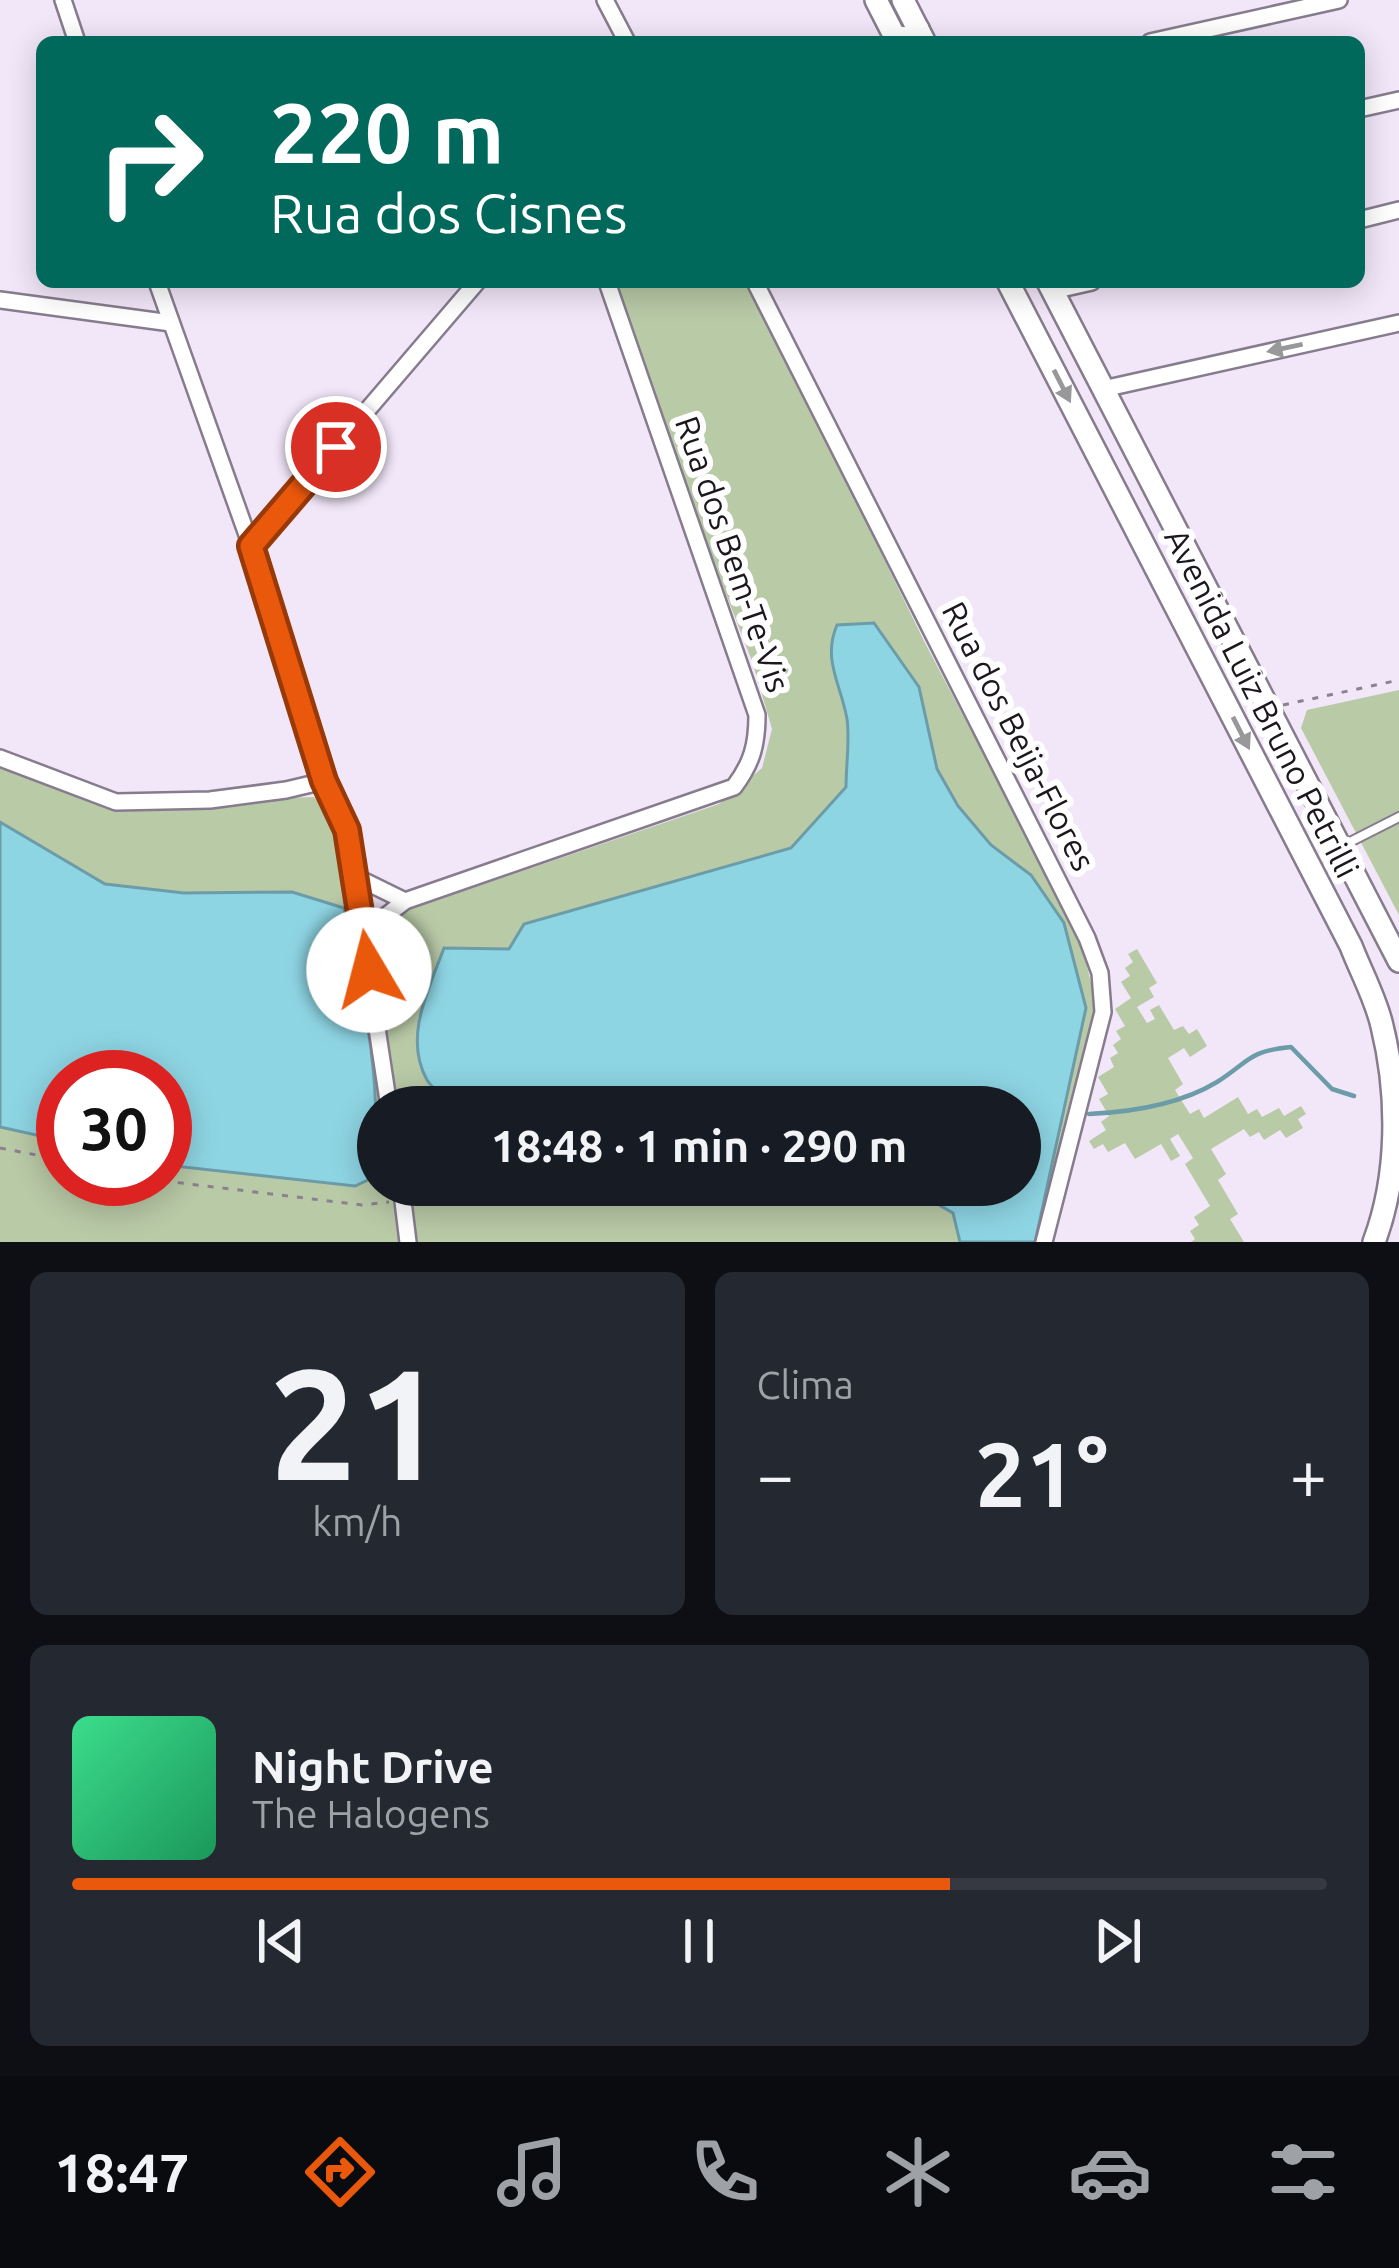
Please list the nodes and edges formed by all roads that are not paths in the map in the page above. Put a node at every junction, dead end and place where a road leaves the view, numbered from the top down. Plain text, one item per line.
1 (63, 0) edge
2 (605, 0) edge
3 (863, 0) edge
4 (876, 0) edge
5 (903, 0) edge
6 (1339, 0) edge
7 (921, 35) edge
8 (75, 36) edge
9 (625, 36) edge
10 (882, 36) edge
11 (894, 36) edge
12 (1177, 36) edge
13 (1399, 100) edge
14 (1365, 108) edge
15 (1399, 211) edge
16 (1365, 219) edge
17 (159, 288) edge
18 (472, 288) edge
19 (609, 288) edge
20 (758, 288) edge
21 (1011, 288) edge
22 (1051, 288) edge
23 (0, 300) edge
24 (170, 323) junction
25 (1399, 323) edge
26 (1102, 388) junction
27 (251, 546) junction
28 (0, 758) edge
29 (324, 781) junction
30 (1399, 817) edge
31 (1341, 847) junction
32 (356, 878) junction
33 (405, 902) junction
34 (364, 932) junction
35 (1399, 961) edge
36 (386, 1086) edge
37 (404, 1206) edge
38 (408, 1242) edge
39 (1044, 1242) edge
40 (1374, 1242) edge

1 - 8 street
2 - 9 street
3 - 10 main road
4 - 11 main road
5 - 7 main road
6 - 12 street
13 - 14 street
15 - 16 street
17 - 24 street
18 - 27 street
19 - 33 street, Rua dos Bem-Te-Vis
20 - 39 street, Rua dos Beija-Flores
21 -> 40 main road, Avenida Luiz Bruno Petrilli
22 - 26 main road, Avenida Luiz Bruno Petrilli
23 - 24 street
24 - 27 street
25 -> 26 street
26 - 31 main road, Avenida Luiz Bruno Petrilli
27 - 29 street
28 - 29 street
29 - 32 street
30 - 31 lane
31 - 35 main road, Avenida Luiz Bruno Petrilli
32 - 33 street
32 - 34 street
33 - 34 street, Rua dos Bem-Te-Vis
34 - 36 street
37 - 38 street

